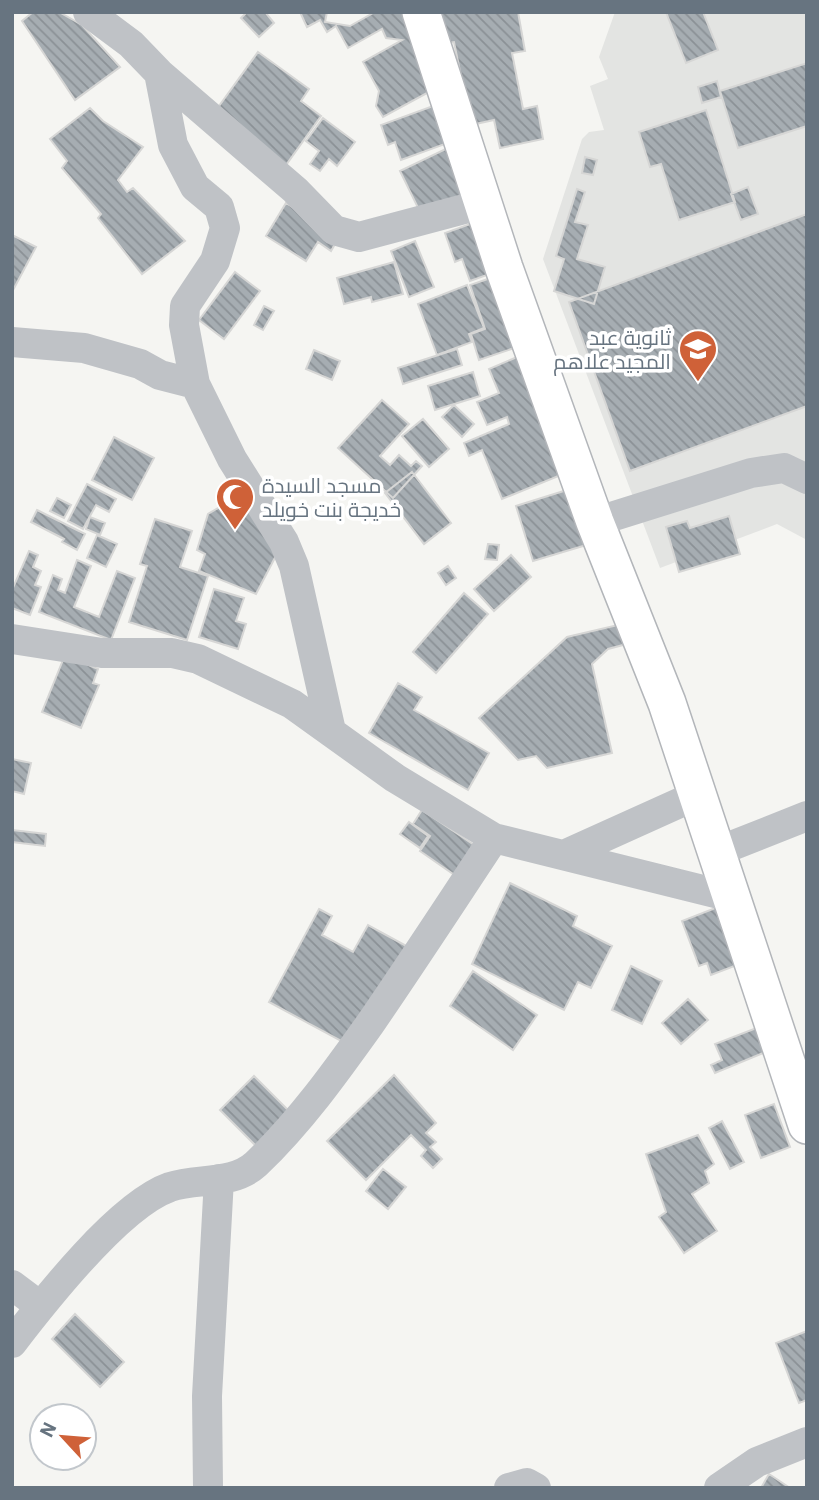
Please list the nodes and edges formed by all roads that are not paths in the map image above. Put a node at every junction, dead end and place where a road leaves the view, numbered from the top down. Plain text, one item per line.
1 (88, 12) edge
2 (421, 12) edge
3 (159, 73) junction
4 (484, 204) junction
5 (12, 342) edge
6 (195, 384) junction
7 (807, 479) edge
8 (595, 522) junction
9 (12, 639) edge
10 (331, 731) junction
11 (697, 795) junction
12 (807, 816) edge
13 (494, 838) junction
14 (716, 852) junction
15 (564, 855) junction
16 (731, 897) junction
17 (807, 1125) edge
18 (219, 1179) junction
19 (12, 1285) edge
20 (40, 1306) junction
21 (12, 1343) edge
22 (807, 1442) edge
23 (208, 1488) edge
24 (509, 1488) edge
25 (536, 1488) edge
26 (719, 1488) edge

1 - 3 street
2 - 4 main road
3 - 4 street
3 - 6 street
4 - 8 main road
5 - 6 street
6 - 10 street
7 - 8 street
8 - 11 main road
9 - 10 street
10 - 13 street
11 - 14 main road
11 - 15 street
12 - 14 street
13 - 15 street
13 - 18 street
14 - 16 main road
15 - 16 street
16 - 17 main road
18 - 20 street
18 - 23 street
19 - 20 street
20 - 21 street
22 - 26 street
24 - 25 street

